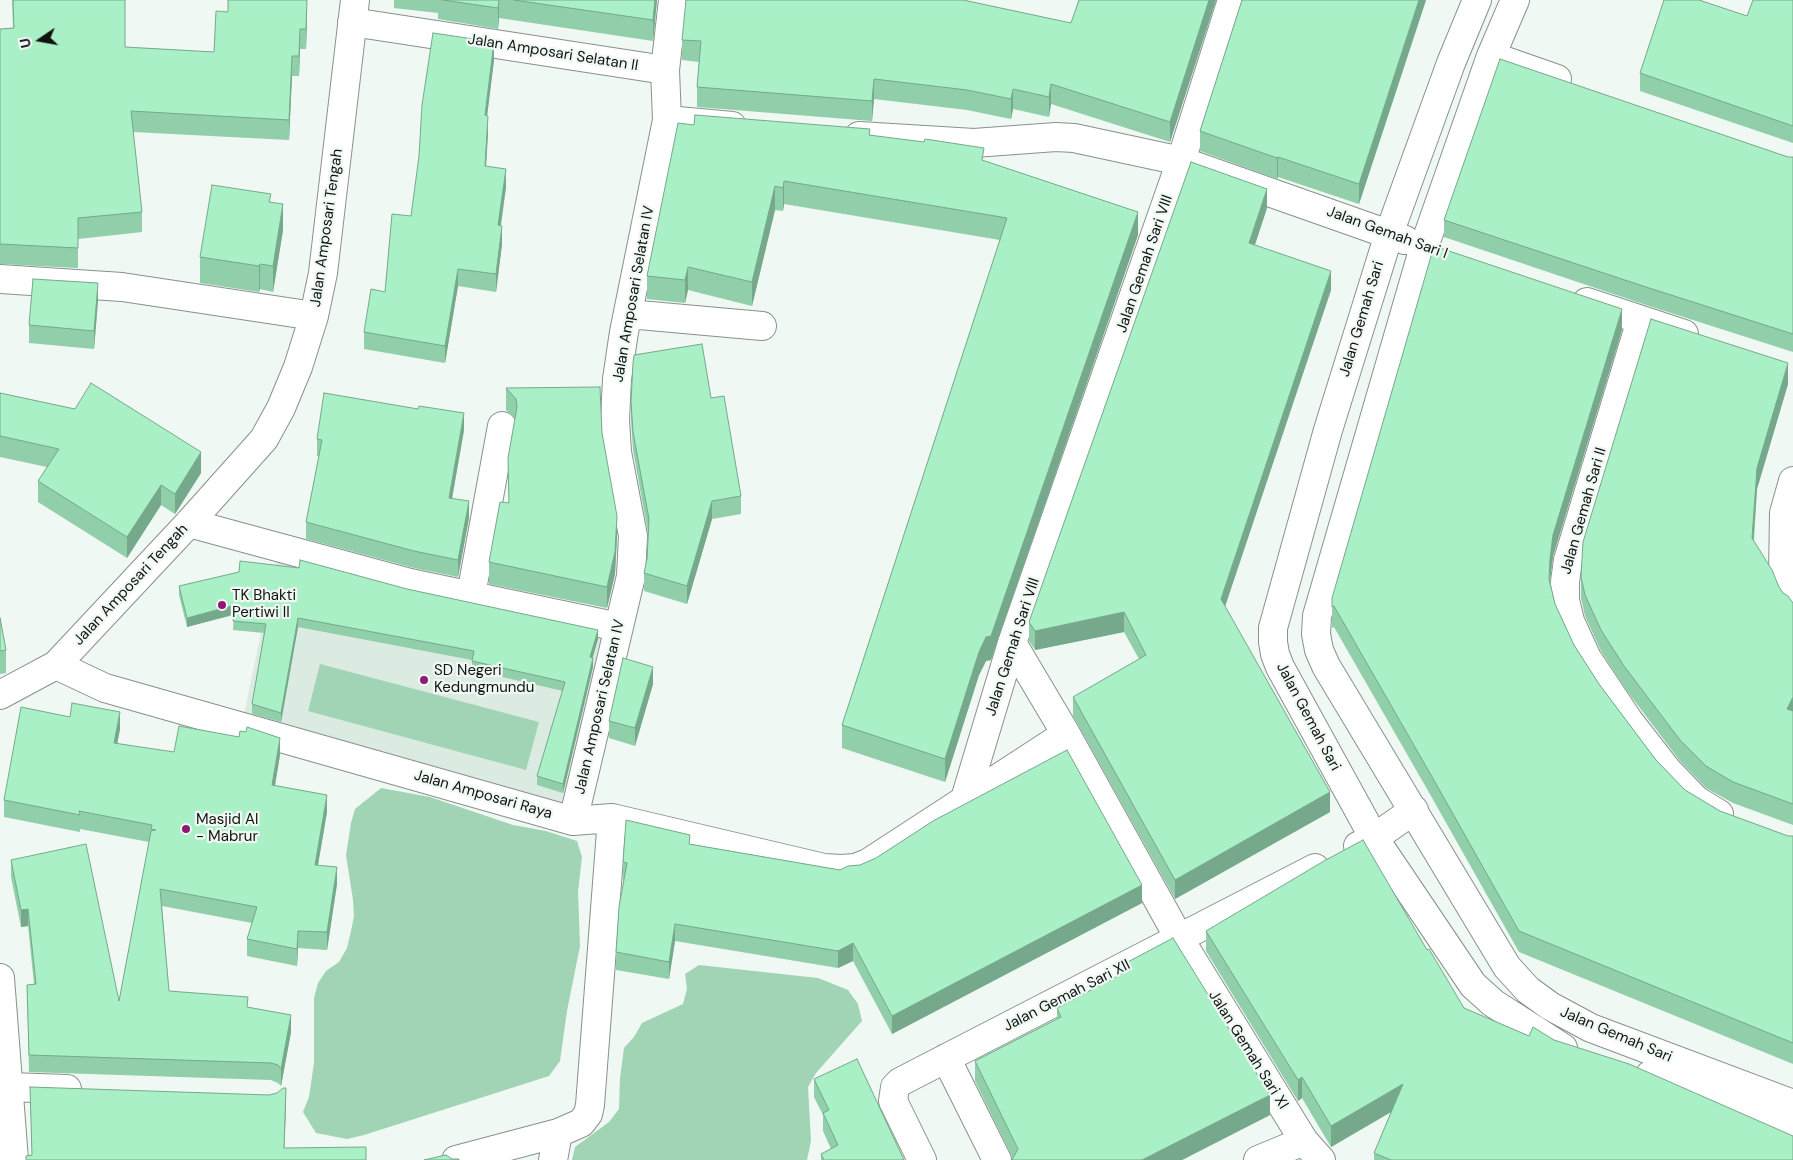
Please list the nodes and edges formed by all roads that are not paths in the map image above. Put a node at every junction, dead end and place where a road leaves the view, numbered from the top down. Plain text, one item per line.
1 (673, 0) edge
2 (1232, 0) edge
3 (1477, 0) edge
4 (1515, 0) edge
5 (354, 11) edge
6 (1491, 56) junction
7 (665, 70) junction
8 (1576, 85) edge
9 (667, 120) junction
10 (754, 128) edge
11 (831, 134) edge
12 (1181, 161) junction
13 (1389, 234) junction
14 (1434, 250) junction
15 (0, 279) edge
16 (1566, 295) edge
17 (628, 314) junction
18 (314, 316) junction
19 (1641, 320) junction
20 (762, 326) dead end
21 (1708, 342) edge
22 (502, 426) dead end
23 (1793, 482) edge
24 (189, 523) junction
25 (470, 595) junction
26 (1793, 602) edge
27 (620, 627) junction
28 (1012, 643) junction
29 (56, 665) junction
30 (0, 695) edge
31 (1066, 734) junction
32 (965, 799) junction
33 (1414, 810) junction
34 (612, 818) junction
35 (573, 821) junction
36 (1742, 824) edge
37 (1374, 838) junction
38 (1179, 938) junction
39 (0, 978) edge
40 (1598, 1030) junction
41 (946, 1058) junction
42 (1626, 1068) edge
43 (9, 1087) junction
44 (95, 1090) edge
45 (1793, 1104) edge
46 (1793, 1130) edge
47 (558, 1132) junction
48 (1312, 1150) edge
49 (14, 1160) edge
50 (456, 1160) edge
51 (553, 1160) edge
52 (922, 1160) edge
53 (997, 1160) edge
54 (1258, 1160) edge

1 - 7 street, Jalan Amposari Selatan IV
2 - 12 street, Jalan Gemah Sari VIII
3 - 13 street, Jalan Gemah Sari
4 - 6 street, Jalan Gemah Sari
5 - 7 street, Jalan Amposari Selatan II
5 - 18 street, Jalan Amposari Tengah
6 - 8 street
6 - 14 street, Jalan Gemah Sari
7 - 9 street, Jalan Amposari Selatan IV
9 - 10 street
9 - 17 street, Jalan Amposari Selatan IV
11 - 12 street
12 - 13 street, Jalan Gemah Sari I
12 - 28 street, Jalan Gemah Sari VIII
13 - 14 street, Jalan Gemah Sari I
13 - 37 street, Jalan Gemah Sari
14 - 33 street, Jalan Gemah Sari
15 - 18 street
16 - 19 street
17 - 20 street
17 - 27 street, Jalan Amposari Selatan IV
18 - 24 street, Jalan Amposari Tengah
19 - 21 street
19 - 36 street, Jalan Gemah Sari II
22 - 25 street
23 - 26 street
24 - 25 street
24 - 29 street, Jalan Amposari Tengah
25 - 27 street
27 - 35 street, Jalan Amposari Selatan IV
28 - 31 street
28 - 32 street, Jalan Gemah Sari VIII
29 - 30 street
29 - 35 street, Jalan Amposari Raya
31 - 32 street
31 - 38 street
32 - 34 street, Jalan Amposari Raya
33 - 37 street, Jalan Gemah Sari XII
33 - 40 street, Jalan Gemah Sari
34 - 35 street, Jalan Amposari Raya
34 - 47 street
37 - 38 street, Jalan Gemah Sari XII
37 - 40 street, Jalan Gemah Sari
38 - 41 street, Jalan Gemah Sari XII
38 - 48 street, Jalan Gemah Sari XI
39 - 43 street
40 - 45 street, Jalan Gemah Sari
41 - 52 street, Jalan Gemah Sari XII
41 - 53 street
42 - 46 street, Jalan Gemah Sari
43 - 44 street
43 - 49 street
47 - 50 street
47 - 51 street
48 - 54 street

